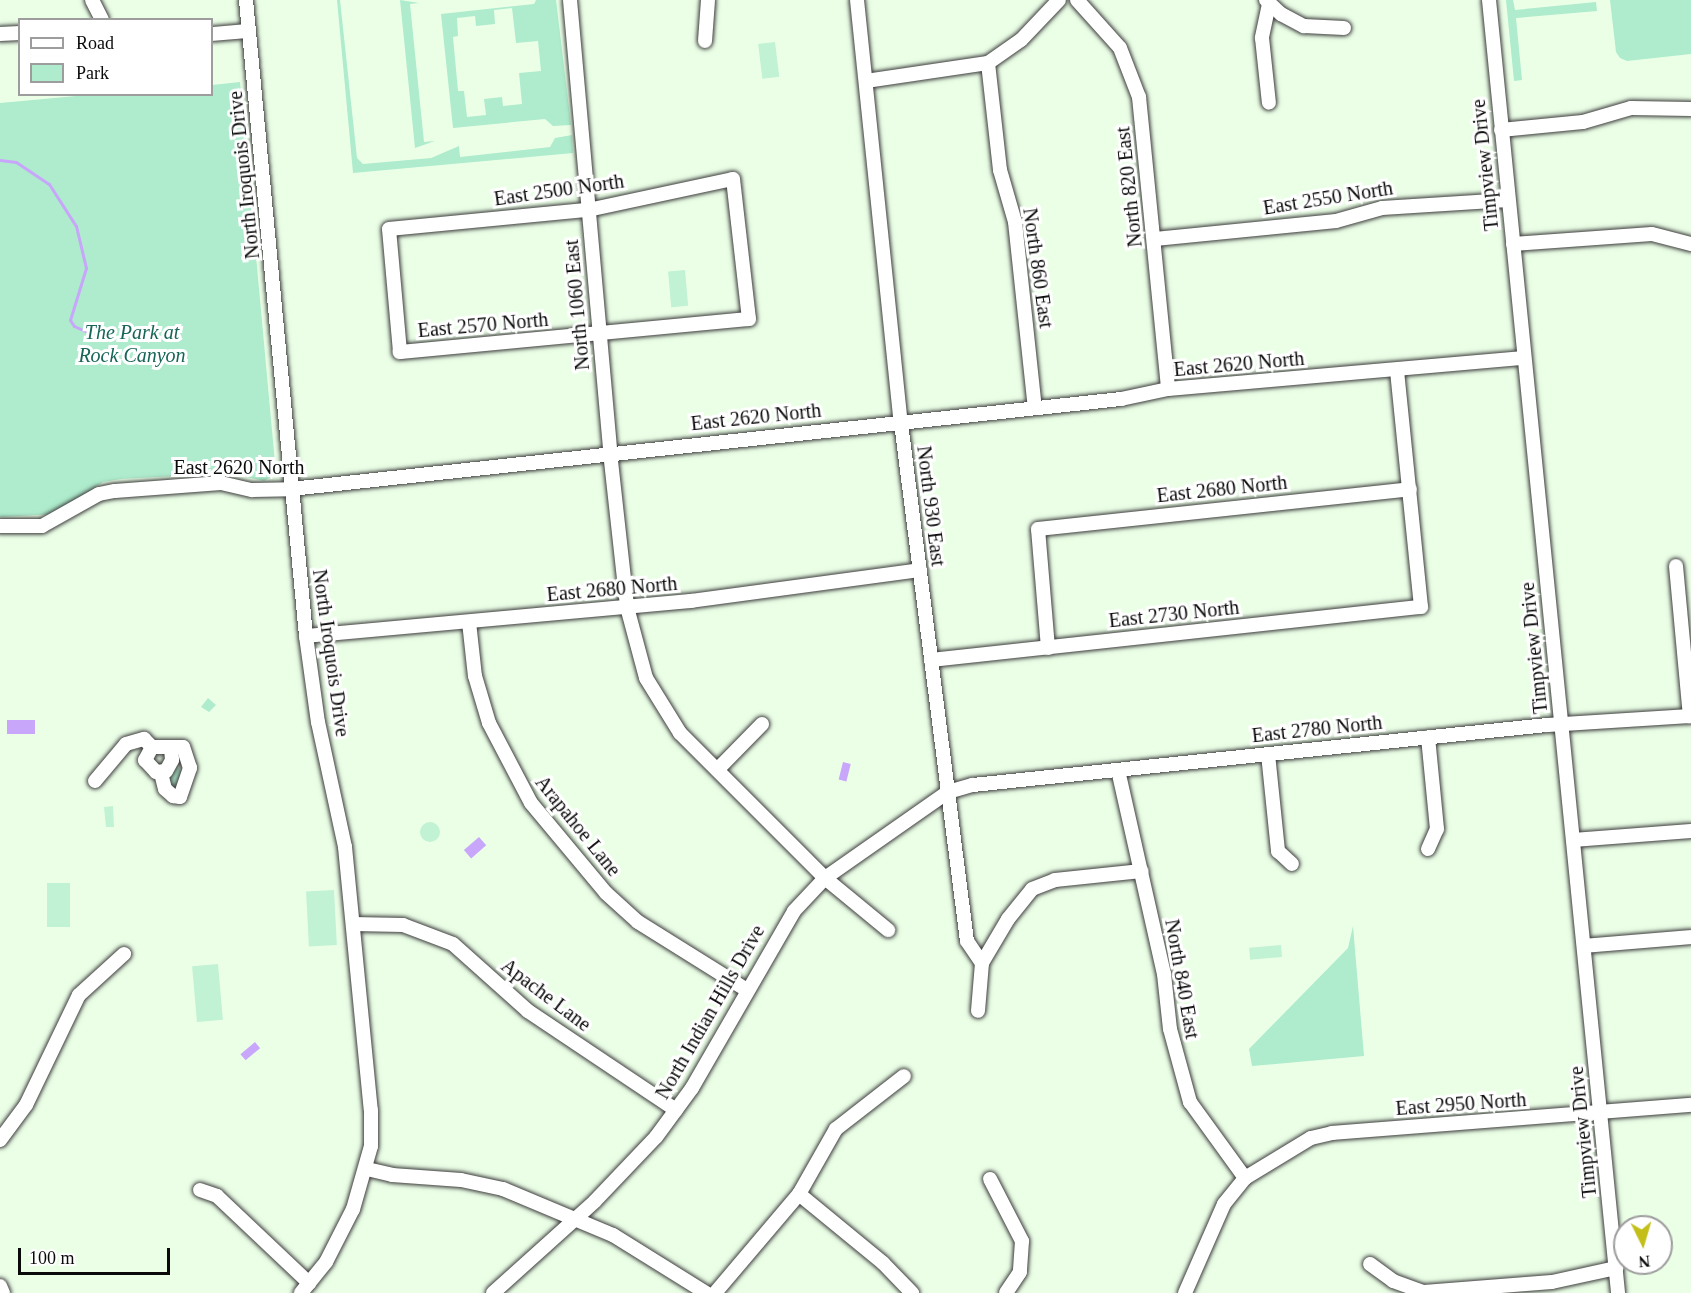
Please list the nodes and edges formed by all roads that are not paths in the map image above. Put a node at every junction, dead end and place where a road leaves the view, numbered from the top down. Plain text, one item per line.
1 (92, 0) edge
2 (246, 0) edge
3 (570, 0) edge
4 (708, 0) edge
5 (857, 0) edge
6 (1059, 0) edge
7 (1077, 0) edge
8 (1489, 0) edge
9 (1267, 2) edge
10 (101, 18) edge
11 (1344, 28) dead end
12 (249, 31) junction
13 (18, 33) edge
14 (0, 34) edge
15 (213, 34) edge
16 (705, 41) dead end
17 (988, 63) junction
18 (866, 81) junction
19 (1269, 103) dead end
20 (1691, 109) edge
21 (1502, 130) junction
22 (1508, 200) junction
23 (588, 210) junction
24 (1155, 239) junction
25 (1513, 244) junction
26 (1691, 244) edge
27 (749, 319) joint
28 (599, 333) junction
29 (400, 352) joint
30 (1524, 358) junction
31 (1397, 370) junction
32 (1168, 389) junction
33 (1035, 408) junction
34 (901, 423) junction
35 (610, 452) junction
36 (291, 489) junction
37 (1410, 489) junction
38 (0, 526) edge
39 (1676, 566) dead end
40 (920, 570) junction
41 (627, 606) junction
42 (470, 622) junction
43 (306, 636) junction
44 (1048, 648) junction
45 (931, 660) junction
46 (1690, 716) edge
47 (1562, 723) junction
48 (762, 724) dead end
49 (1428, 737) junction
50 (152, 747) junction
51 (171, 749) junction
52 (1268, 754) junction
53 (718, 769) junction
54 (1118, 770) junction
55 (161, 773) junction
56 (95, 781) dead end
57 (948, 792) junction
58 (1691, 831) edge
59 (1573, 840) junction
60 (1428, 849) dead end
61 (1292, 864) dead end
62 (1142, 871) junction
63 (825, 878) junction
64 (353, 924) junction
65 (888, 930) dead end
66 (1691, 937) edge
67 (1584, 946) junction
68 (124, 954) dead end
69 (982, 963) junction
70 (747, 990) junction
71 (978, 1011) dead end
72 (904, 1076) dead end
73 (1691, 1104) edge
74 (676, 1110) junction
75 (1600, 1112) junction
76 (0, 1140) edge
77 (367, 1169) junction
78 (1245, 1178) junction
79 (990, 1179) dead end
80 (200, 1190) dead end
81 (800, 1194) junction
82 (574, 1217) junction
83 (1613, 1239) edge
84 (1370, 1264) dead end
85 (1613, 1269) edge
86 (1617, 1275) edge
87 (0, 1286) edge
88 (305, 1288) edge
89 (3, 1293) edge
90 (493, 1293) edge
91 (706, 1293) edge
92 (715, 1293) edge
93 (912, 1293) edge
94 (1006, 1293) edge
95 (1185, 1293) edge
96 (1618, 1293) edge

1 - 10 street
2 - 12 street, North Iroquois Drive
3 - 23 street, North 1060 East
4 - 16 street
5 - 18 street, North 930 East
6 - 17 street
7 - 24 street, North 820 East
8 - 21 street, Timpview Drive
9 - 11 street
9 - 19 street
12 - 15 street
12 - 36 street, North Iroquois Drive
13 - 14 street
17 - 18 street
17 - 33 street, North 860 East
18 - 34 street, North 930 East
20 - 21 street
21 - 22 street, Timpview Drive
22 - 24 street, East 2550 North
22 - 25 street, Timpview Drive
23 - 27 street, East 2500 North
23 - 28 street, North 1060 East
23 - 29 street, East 2500 North
24 - 32 street, North 820 East
25 - 26 street
25 - 30 street, Timpview Drive
27 - 28 street, East 2570 North
28 - 29 street, East 2570 North
28 - 35 street, North 1060 East
30 - 31 street, East 2620 North
30 - 47 street, Timpview Drive
31 - 32 street, East 2620 North
31 - 37 street
32 - 33 street, East 2620 North
33 - 34 street, East 2620 North
34 - 35 street, East 2620 North
34 - 40 street, North 930 East
35 - 36 street, East 2620 North
35 - 41 street, North 1060 East
36 - 38 street, East 2620 North
36 - 43 street, North Iroquois Drive
37 - 44 street, East 2680 North
37 - 44 street, East 2730 North
39 - 46 street
40 - 41 street, East 2680 North
40 - 45 street, North 930 East
41 - 42 street, East 2680 North
41 - 53 street, North 1060 East
42 - 43 street, East 2680 North
42 - 70 street, Arapahoe Lane
43 - 64 street, North Iroquois Drive
44 - 45 street, East 2730 North
45 - 57 street, North 930 East
46 - 47 street, East 2780 North
47 - 49 street, East 2780 North
47 - 59 street, Timpview Drive
48 - 53 street
49 - 52 street, East 2780 North
49 - 60 street
50 - 51 street
50 - 55 street
50 - 56 street
51 - 55 street
51 - 55 street
52 - 54 street, East 2780 North
52 - 61 street
53 - 63 street, North 1060 East
54 - 57 street, East 2780 North
54 - 62 street, North 840 East
57 - 63 street, North Indian Hills Drive
57 - 69 street, North 930 East
58 - 59 street
59 - 67 street, Timpview Drive
62 - 69 street
62 - 78 street, North 840 East
63 - 65 street, North 1060 East
63 - 70 street, North Indian Hills Drive
64 - 74 street, Apache Lane
64 - 77 street, North Iroquois Drive
66 - 67 street
67 - 75 street, Timpview Drive
68 - 76 street
69 - 71 street
70 - 74 street, North Indian Hills Drive
72 - 81 street
73 - 75 street, East 2950 North
74 - 82 street, North Indian Hills Drive
75 - 78 street, East 2950 North
75 - 83 street, Timpview Drive
77 - 82 street
77 - 88 street, North Iroquois Drive
78 - 95 street, East 2950 North
79 - 94 street
80 - 88 street
81 - 92 street
81 - 93 street
82 - 90 street, North Indian Hills Drive
82 - 91 street
84 - 85 street
86 - 96 street, Timpview Drive
87 - 89 street

